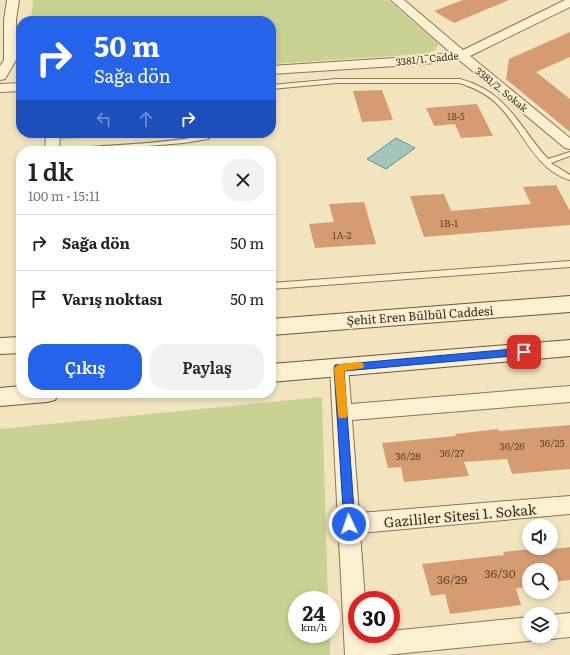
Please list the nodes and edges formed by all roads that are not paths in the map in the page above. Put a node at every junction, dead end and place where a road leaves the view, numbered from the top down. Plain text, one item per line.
1 (13, 0) edge
2 (397, 0) edge
3 (570, 2) edge
4 (461, 55) junction
5 (276, 70) edge
6 (0, 76) edge
7 (16, 87) edge
8 (276, 87) edge
9 (0, 88) edge
10 (200, 138) edge
11 (570, 145) edge
12 (122, 146) edge
13 (570, 154) edge
14 (547, 162) junction
15 (570, 178) edge
16 (570, 264) edge
17 (276, 286) edge
18 (570, 304) edge
19 (276, 327) edge
20 (16, 345) edge
21 (0, 346) edge
22 (570, 348) edge
23 (339, 368) junction
24 (276, 373) edge
25 (570, 394) edge
26 (16, 396) edge
27 (0, 397) edge
28 (343, 413) junction
29 (570, 505) edge
30 (349, 524) junction
31 (570, 625) edge
32 (558, 626) edge
33 (522, 630) edge
34 (357, 650) edge

1 - 6 street
2 - 4 street, 3381/2. Sokak
3 - 4 street, 3381/1. Cadde
4 - 5 street, 3381/1. Cadde
4 - 11 street, 3381/2. Sokak
7 - 9 street
8 - 14 lane
10 - 12 lane
13 - 14 lane
14 - 15 lane
16 - 17 lane
18 - 19 main road, Şehit Eren Bülbül Caddesi
20 - 21 main road
22 - 23 main road
23 - 24 main road
23 - 28 street
25 - 28 street
26 - 27 main road
28 - 30 street
29 - 30 street, Gazililer Sitesi 1. Sokak
30 - 34 street
31 - 32 street
33 - 34 street

